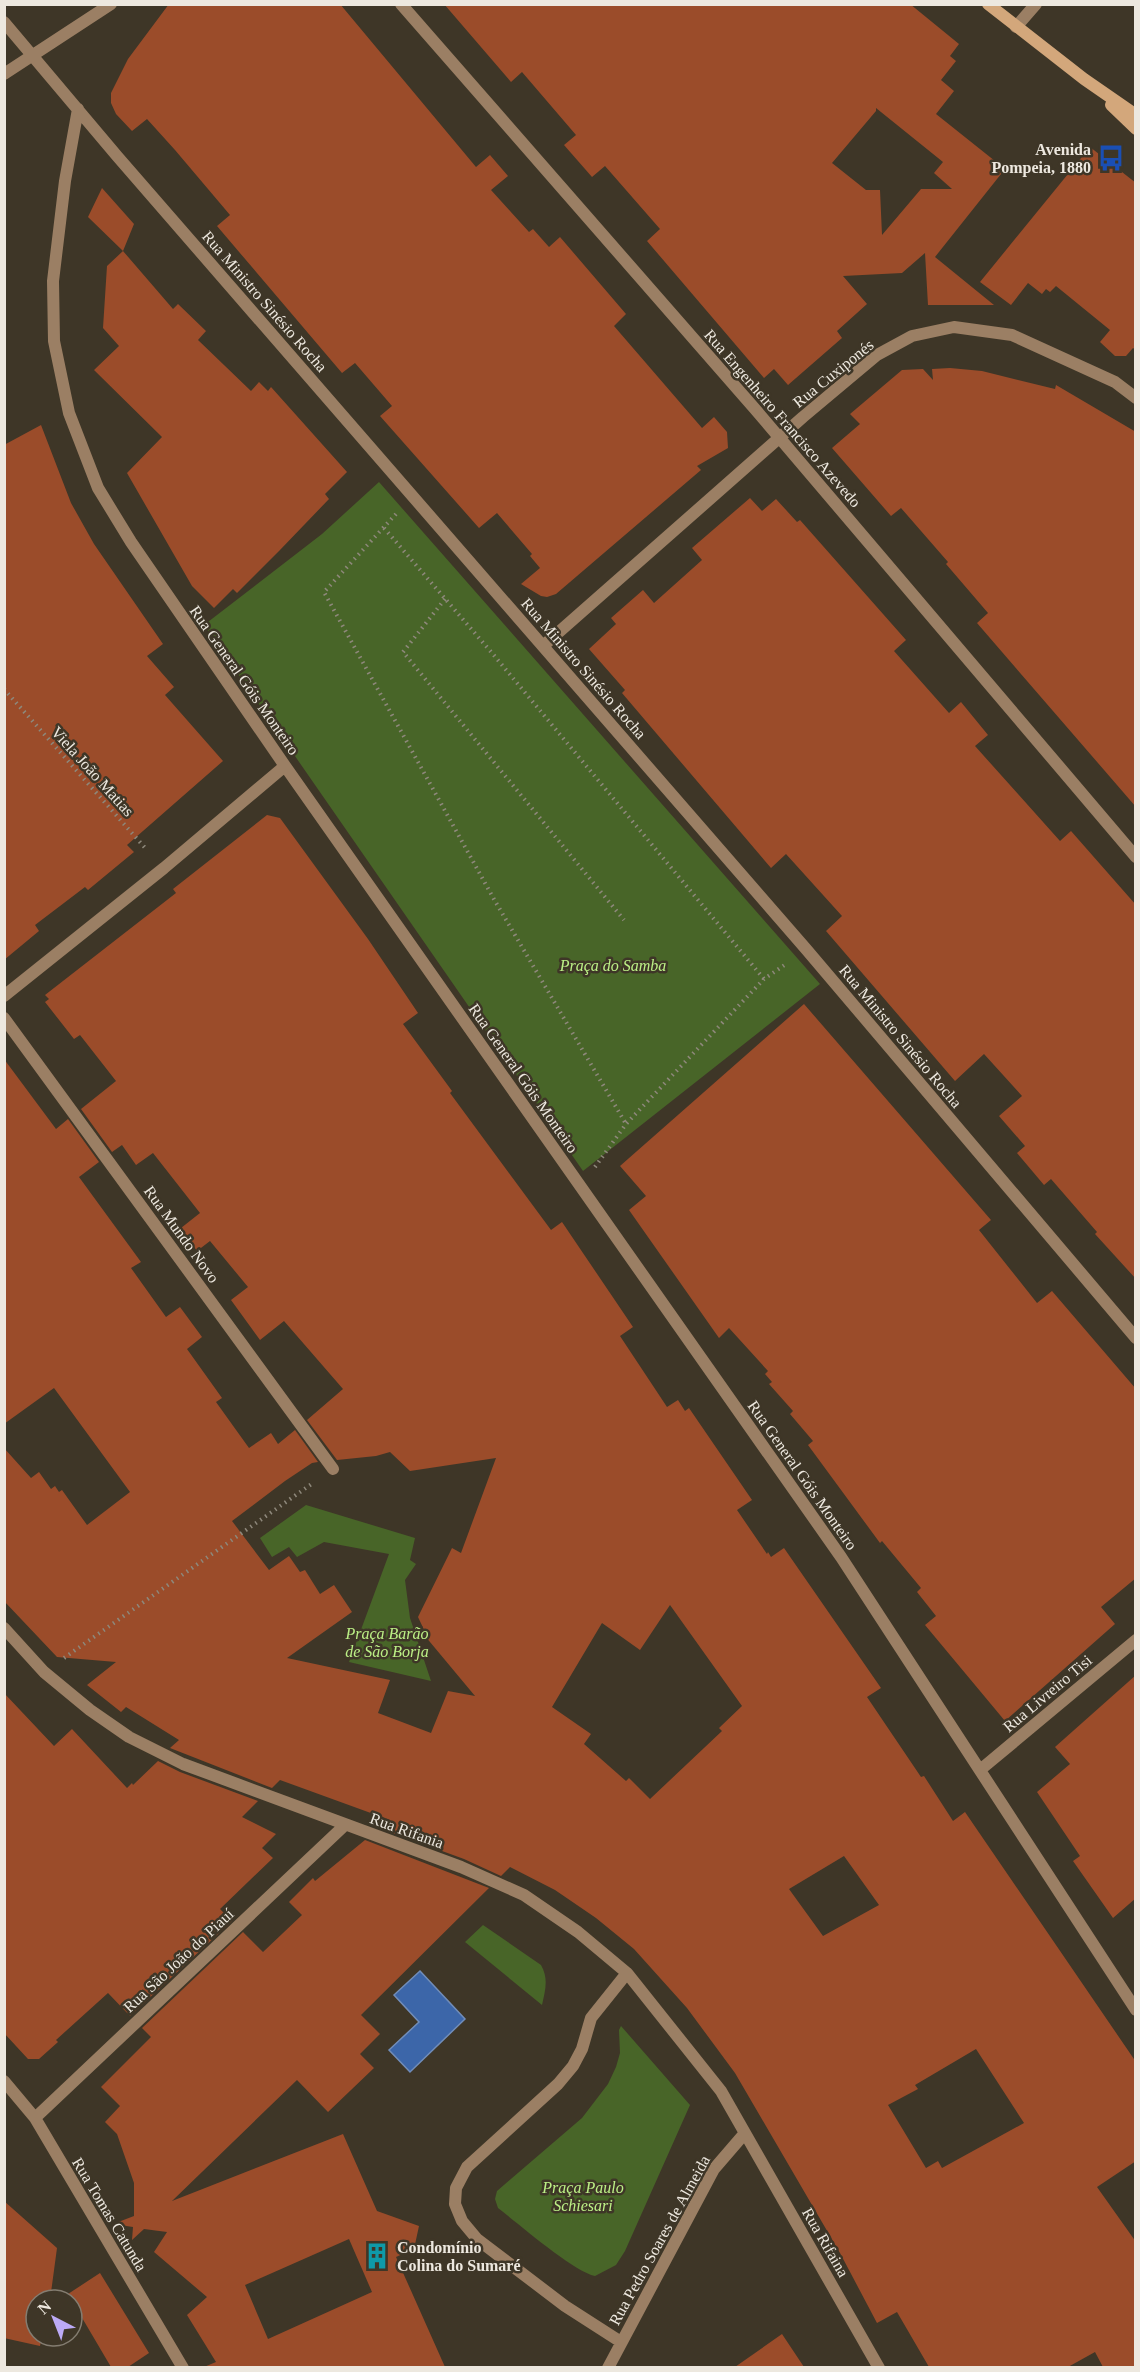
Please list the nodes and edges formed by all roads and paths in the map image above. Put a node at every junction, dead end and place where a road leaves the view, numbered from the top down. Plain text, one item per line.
1 (111, 4) edge
2 (401, 4) edge
3 (987, 4) edge
4 (1036, 4) edge
5 (4, 22) edge
6 (1016, 27) junction
7 (34, 56) junction
8 (4, 74) edge
9 (1084, 79) junction
10 (78, 109) junction
11 (1136, 115) edge
12 (1136, 129) edge
13 (1136, 398) edge
14 (780, 439) junction
15 (412, 495) junction
16 (384, 528) junction
17 (445, 599) junction
18 (543, 646) junction
19 (4, 689) edge
20 (285, 766) junction
21 (1136, 857) edge
22 (164, 868) junction
23 (624, 920) dead end
24 (806, 949) junction
25 (764, 979) junction
26 (4, 996) edge
27 (4, 1018) edge
28 (626, 1124) junction
29 (581, 1187) junction
30 (1136, 1338) edge
31 (333, 1469) joint
32 (4, 1628) edge
33 (1136, 1640) edge
34 (44, 1672) junction
35 (980, 1770) junction
36 (345, 1825) junction
37 (627, 1973) junction
38 (1136, 2010) edge
39 (4, 2081) edge
40 (34, 2118) junction
41 (745, 2133) junction
42 (621, 2342) junction
43 (183, 2367) edge
44 (608, 2367) edge
45 (879, 2367) edge

1 - 7 street
2 - 14 street, Rua Engenheiro Francisco Azevedo
3 - 6 main road
4 - 6 street
5 - 7 street, Rua Ministro Sinésio Rocha
6 - 9 main road
7 - 8 street
7 - 10 street, Rua Ministro Sinésio Rocha
9 - 11 main road
9 - 12 main road
10 - 15 street, Rua Ministro Sinésio Rocha
10 - 20 street, Rua General Góis Monteiro
13 - 14 street, Rua Cuxiponés
14 - 18 street, Rua Cuxiponés
14 - 21 street, Rua Engenheiro Francisco Azevedo
15 - 16 path
15 - 18 street, Rua Ministro Sinésio Rocha
16 - 17 path
16 - 28 path
17 - 23 path
17 - 25 path
18 - 24 street, Rua Ministro Sinésio Rocha
19 - 22 path, Viela João Matias
20 - 22 street
20 - 29 street, Rua General Góis Monteiro
22 - 26 street
24 - 25 path
24 - 30 street, Rua Ministro Sinésio Rocha
25 - 28 path
27 - 31 street, Rua Mundo Novo
28 - 29 path
29 - 35 street, Rua General Góis Monteiro
31 - 34 path
32 - 34 street, Rua Rifania
33 - 35 street, Rua Livreiro Tisi
34 - 36 street, Rua Rifania
35 - 38 street, Rua General Góis Monteiro
36 - 37 street, Rua Rifania
36 - 40 street, Rua São João do Piauí
37 - 41 street, Rua Rifania
37 - 42 street
39 - 40 street, Rua Tomas Catunda
40 - 43 street, Rua Tomas Catunda
41 - 42 street, Rua Pedro Soares de Almeida
41 - 45 street, Rua Rifaina
42 - 44 street, Rua Pedro Soares de Almeida

